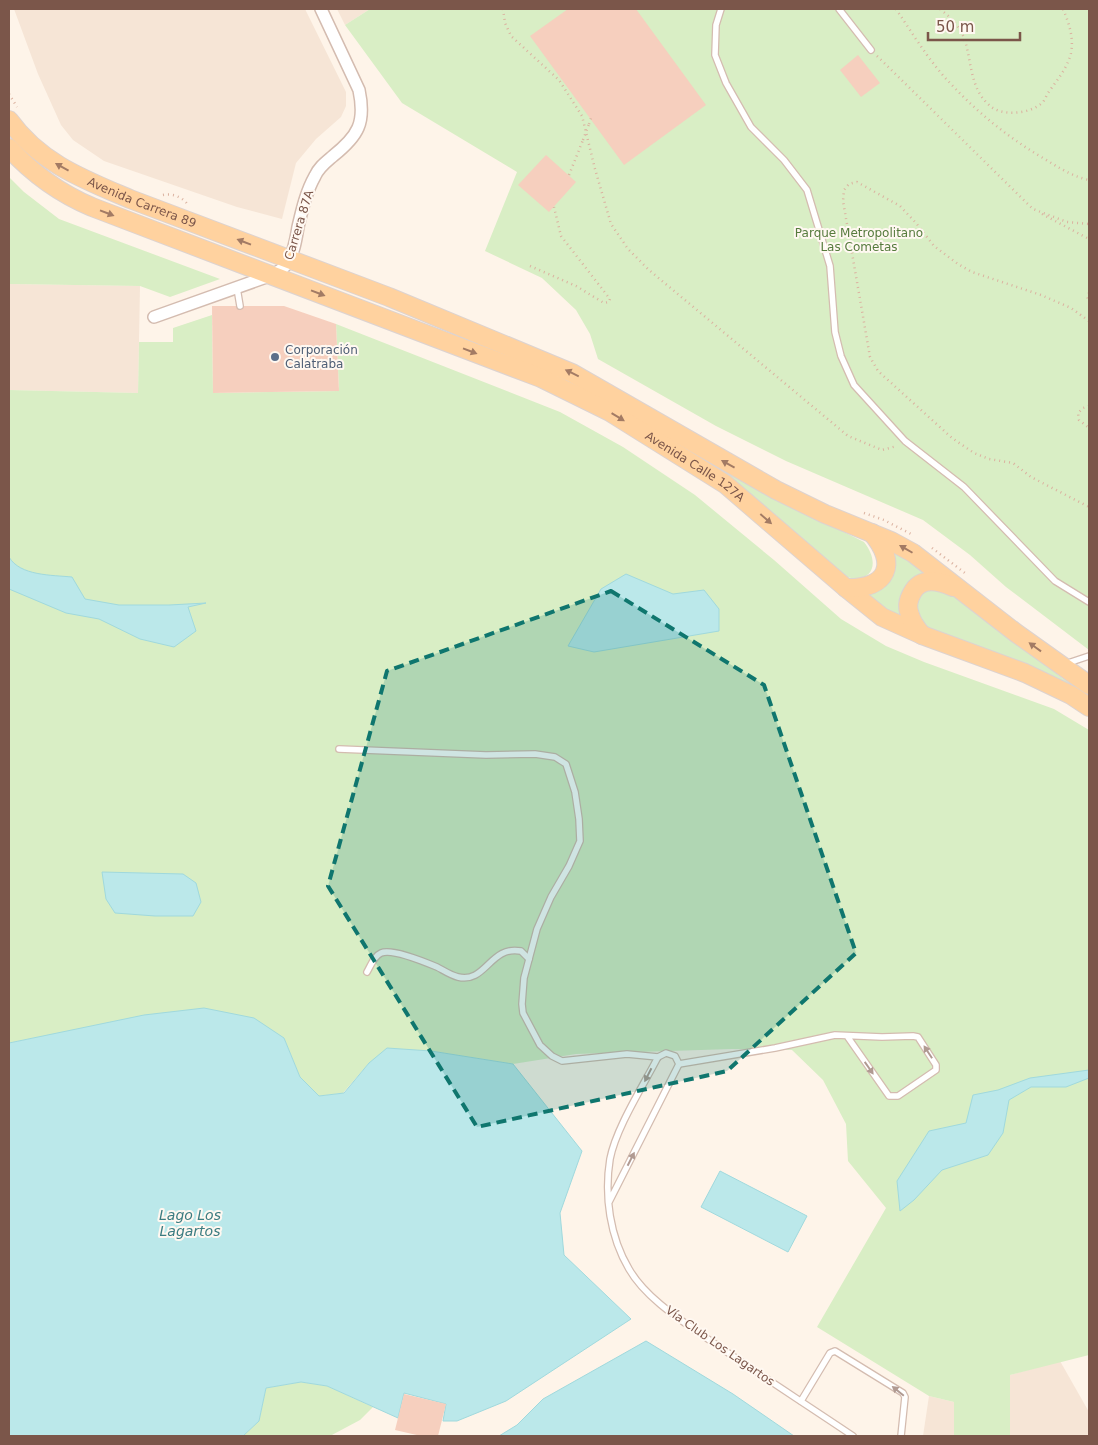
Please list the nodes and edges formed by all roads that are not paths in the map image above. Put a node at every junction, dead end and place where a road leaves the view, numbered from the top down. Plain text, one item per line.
1 (321, 9) edge
2 (721, 9) edge
3 (838, 9) edge
4 (871, 50) road end
5 (14, 114) edge
6 (9, 148) edge
7 (290, 259) junction
8 (272, 276) junction
9 (237, 288) junction
10 (240, 306) dead end
11 (154, 318) dead end
12 (872, 533) junction
13 (846, 588) junction
14 (961, 590) junction
15 (1089, 602) edge
16 (922, 635) junction
17 (1089, 656) edge
18 (1060, 666) junction
19 (1089, 685) edge
20 (1089, 706) edge
21 (339, 749) dead end
22 (529, 959) junction
23 (367, 972) dead end
24 (848, 1036) junction
25 (658, 1056) junction
26 (679, 1064) junction
27 (608, 1202) junction
28 (802, 1401) junction
29 (853, 1436) edge
30 (901, 1436) edge

1 - 7 street, Carrera 87A
2 - 15 lane
3 - 4 lane
7 -> 5 main road, Avenida Carrera 89
6 -> 8 main road, Avenida Carrera 89
7 - 8 street, Carrera 87A
12 -> 7 main road, Avenida Calle 127A
8 - 9 street, Carrera 87A
8 -> 13 main road, Avenida Calle 127A
9 - 10 lane
9 - 11 street, Carrera 87A
12 - 13 main road
14 -> 12 main road, Avenida Calle 127A
13 - 16 main road, Avenida Calle 127A
14 - 16 main road
18 -> 14 main road, Avenida Calle 127A
16 - 20 main road, Avenida Calle 127A
17 - 18 lane
18 - 19 main road, Avenida Calle 127A
21 - 22 lane
22 - 23 lane
22 - 25 lane
24 -> 24 lane
24 - 26 lane
25 - 26 lane
25 -> 27 lane, Vía Club Los Lagartos
27 -> 26 lane
27 - 28 lane, Vía Club Los Lagartos
28 - 29 lane, Vía Club Los Lagartos
30 -> 28 lane

